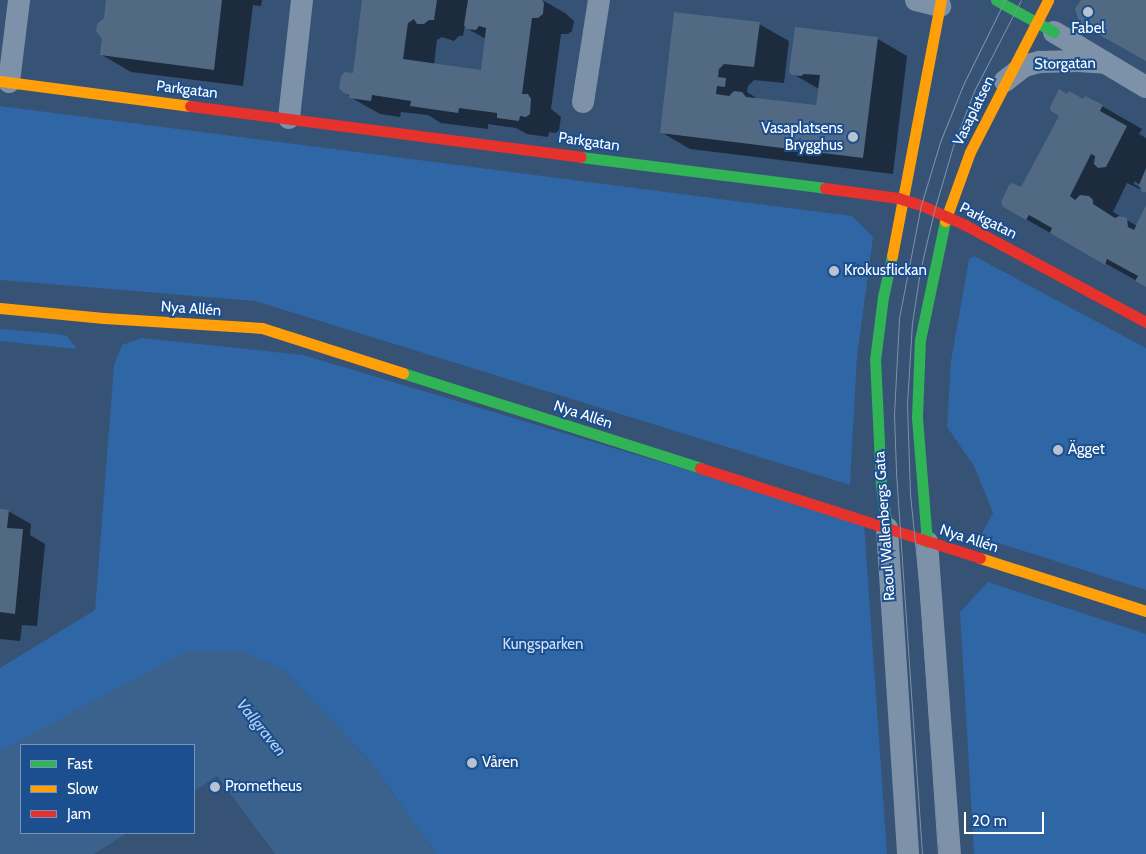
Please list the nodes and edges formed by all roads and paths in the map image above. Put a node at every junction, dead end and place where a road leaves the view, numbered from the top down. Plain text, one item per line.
1 (19, 0) edge
2 (302, 0) edge
3 (599, 0) edge
4 (916, 0) edge
5 (996, 0) edge
6 (1048, 0) edge
7 (940, 3) edge
8 (1045, 27) junction
9 (1104, 63) junction
10 (4, 82) edge
11 (1003, 84) junction
12 (1146, 88) edge
13 (583, 102) dead end
14 (289, 118) junction
15 (904, 200) junction
16 (946, 216) junction
17 (0, 308) edge
18 (1146, 322) edge
19 (887, 528) junction
20 (927, 542) junction
21 (1146, 611) edge
22 (908, 854) edge
23 (950, 854) edge

1 - 10 street
2 - 14 street
3 - 13 street
4 - 7 street
5 - 8 main road
6 - 8 main road, Vasaplatsen
7 - 15 main road
8 - 9 street, Storgatan
8 - 11 main road, Vasaplatsen
9 - 11 street, Storgatan
9 - 12 street, Storgatan
10 - 14 main road, Parkgatan
11 - 16 main road, Vasaplatsen
14 - 15 main road, Parkgatan
15 - 16 main road, Parkgatan
15 - 19 main road, Raoul Wallenbergs Gata
16 - 18 main road, Parkgatan
16 - 20 main road
17 - 19 main road, Nya Allén
19 - 20 main road, Nya Allén
19 - 22 street, Raoul Wallenbergs Gata
20 - 21 main road, Nya Allén
20 - 23 street

